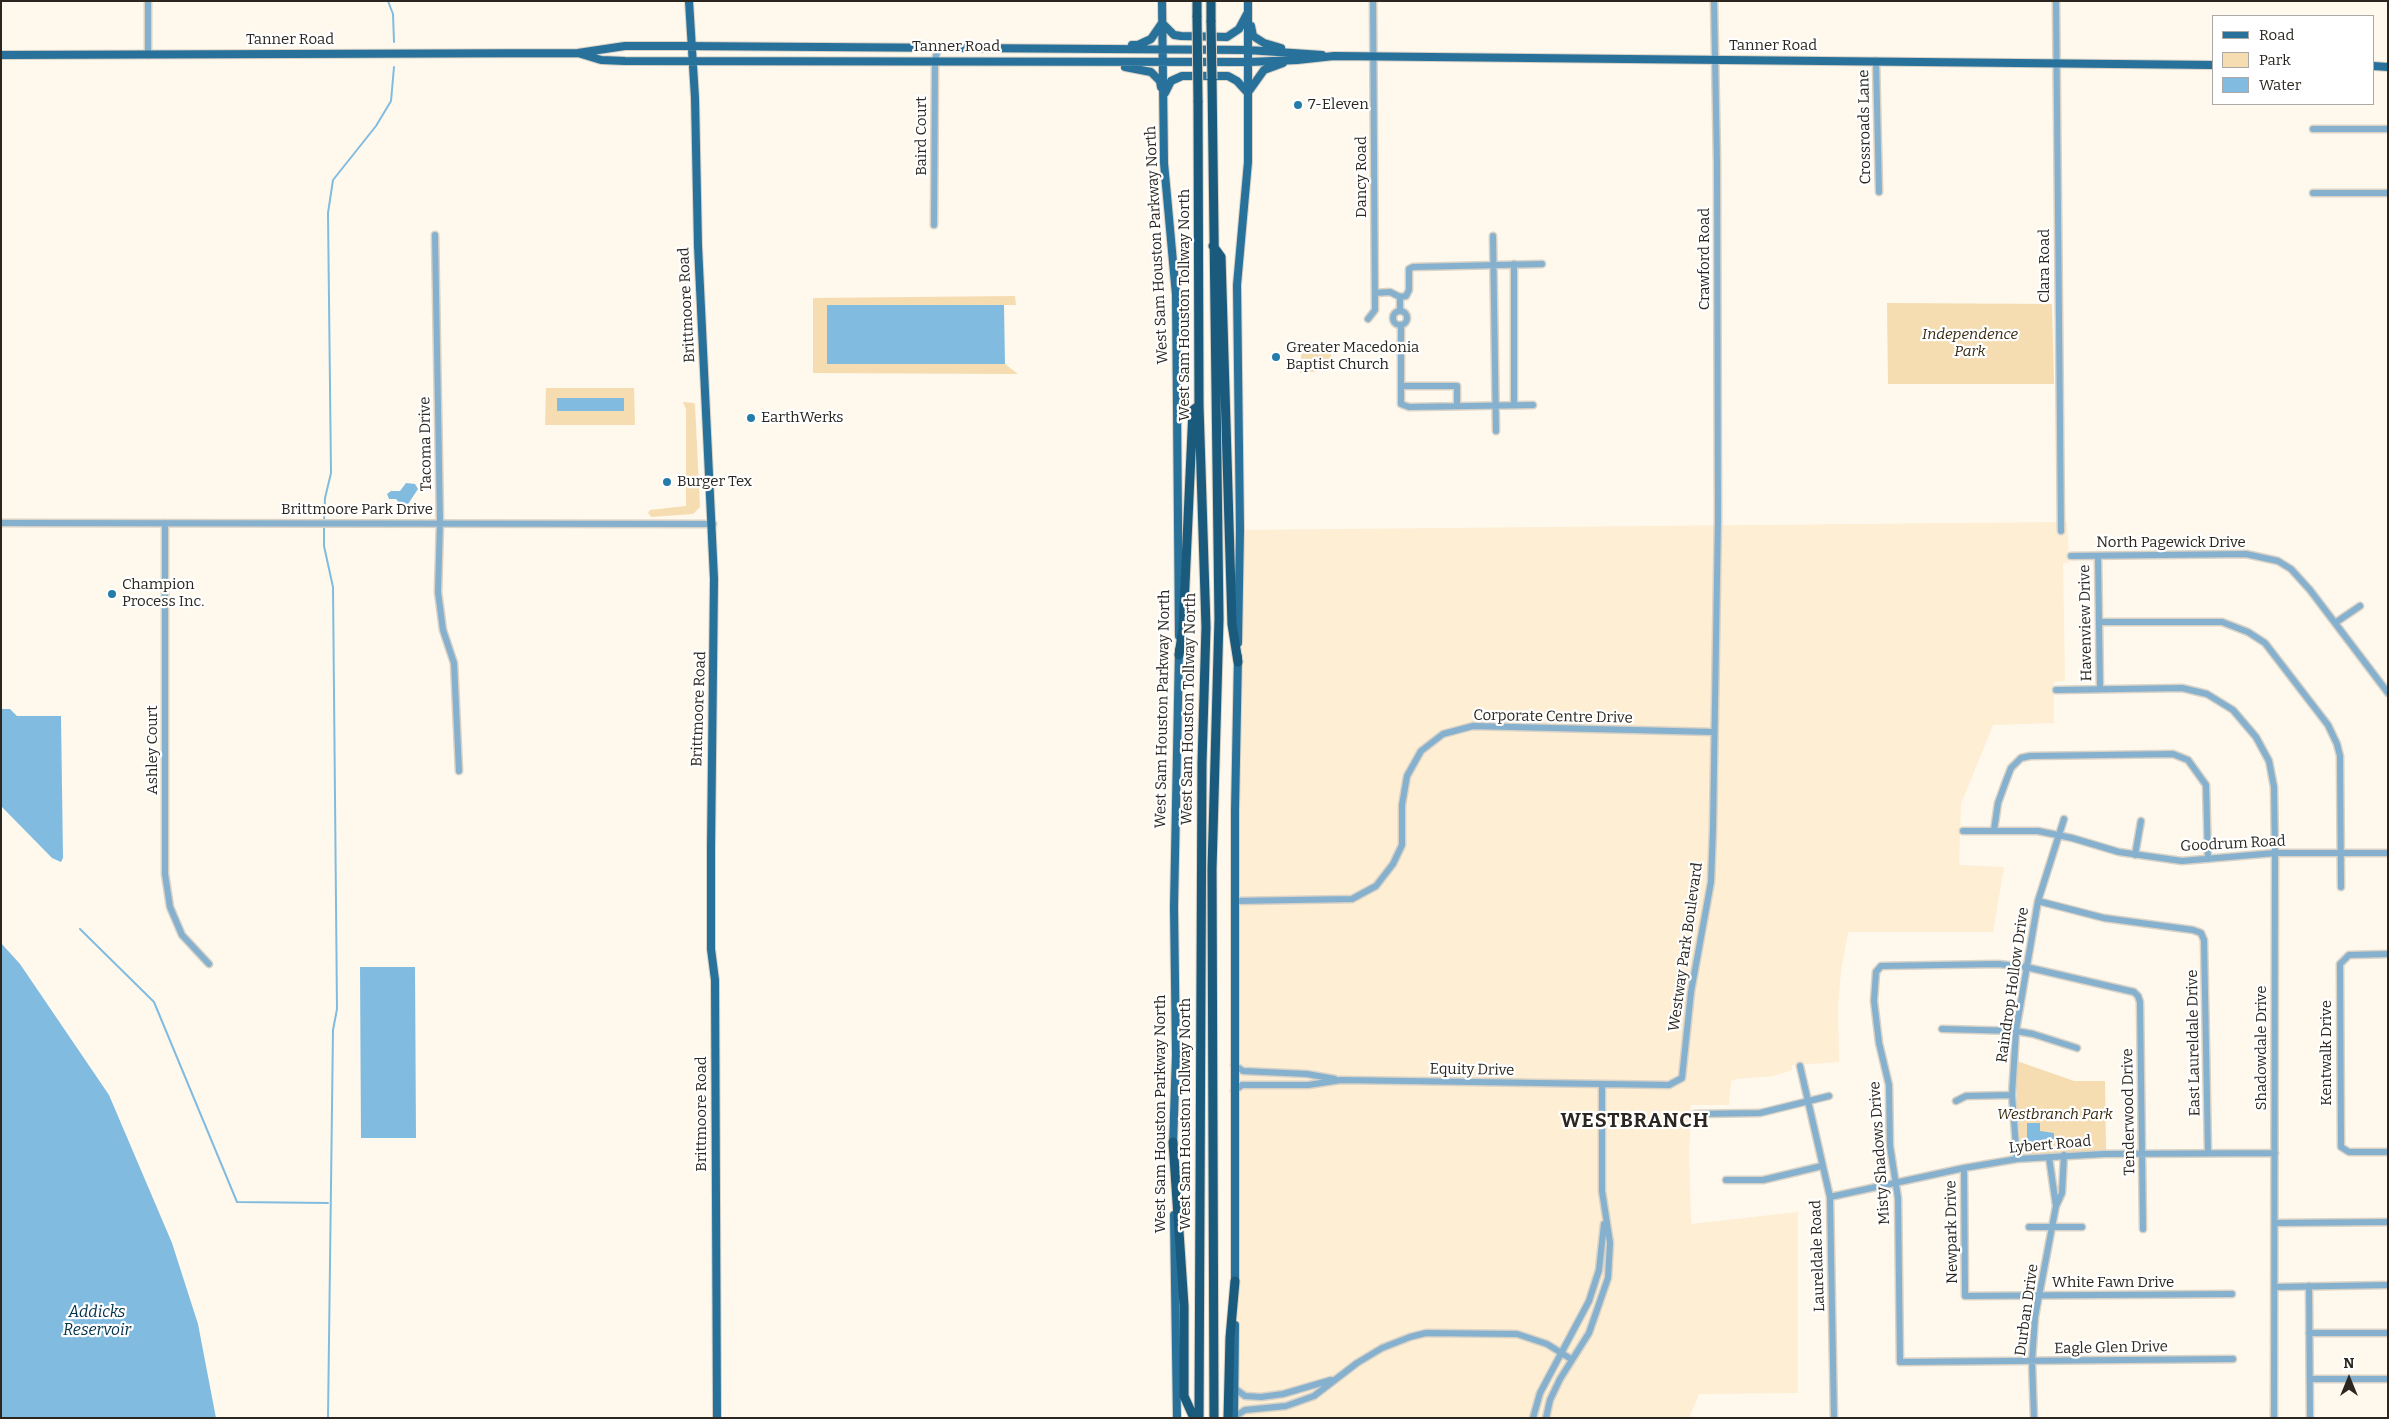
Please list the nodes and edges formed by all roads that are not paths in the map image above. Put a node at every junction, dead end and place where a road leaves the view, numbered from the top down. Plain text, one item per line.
1 (148, 1) edge
2 (689, 1) edge
3 (1162, 1) edge
4 (1196, 1) edge
5 (1211, 1) edge
6 (1248, 1) edge
7 (1373, 1) edge
8 (1714, 1) edge
9 (2056, 1) edge
10 (1248, 12) junction
11 (1162, 23) junction
12 (938, 47) junction
13 (691, 48) junction
14 (1105, 49) junction
15 (1163, 49) junction
16 (1248, 50) junction
17 (578, 53) junction
18 (1, 55) edge
19 (148, 55) junction
20 (1298, 56) junction
21 (1374, 57) junction
22 (1715, 59) junction
23 (692, 60) junction
24 (935, 61) junction
25 (1876, 61) junction
26 (1081, 62) junction
27 (1163, 62) junction
28 (1248, 62) junction
29 (2056, 63) junction
30 (2212, 64) edge
31 (2374, 66) edge
32 (2388, 67) edge
33 (1248, 93) junction
34 (1164, 97) junction
35 (2313, 129) dead end
36 (2388, 129) edge
37 (1879, 192) dead end
38 (2313, 193) dead end
39 (2388, 193) edge
40 (934, 225) dead end
41 (435, 235) dead end
42 (1493, 236) dead end
43 (1213, 246) junction
44 (1514, 264) junction
45 (1542, 264) dead end
46 (1493, 265) junction
47 (1375, 293) junction
48 (1400, 297) junction
49 (1400, 311) junction
50 (1368, 320) dead end
51 (1401, 325) junction
52 (1401, 386) junction
53 (1496, 405) junction
54 (1514, 405) junction
55 (1533, 405) dead end
56 (1199, 406) junction
57 (1457, 406) junction
58 (1496, 431) dead end
59 (1718, 517) joint
60 (440, 522) junction
61 (1, 523) edge
62 (165, 524) junction
63 (713, 524) junction
64 (2060, 531) dead end
65 (2071, 556) dead end
66 (2098, 556) junction
67 (2360, 606) dead end
68 (2099, 622) junction
69 (2335, 623) junction
70 (1179, 655) junction
71 (1238, 662) junction
72 (2100, 689) junction
73 (2056, 690) dead end
74 (2388, 693) edge
75 (1713, 732) junction
76 (459, 771) dead end
77 (2064, 819) dead end
78 (2141, 821) dead end
79 (1994, 830) junction
80 (1964, 831) dead end
81 (2059, 835) junction
82 (2275, 853) junction
83 (2341, 853) junction
84 (2388, 853) edge
85 (2135, 855) junction
86 (2208, 859) junction
87 (2341, 888) dead end
88 (1235, 901) junction
89 (2038, 901) junction
90 (2388, 954) edge
91 (209, 964) dead end
92 (2026, 967) junction
93 (1942, 1029) dead end
94 (2016, 1031) junction
95 (2077, 1048) dead end
96 (1234, 1065) junction
97 (1800, 1066) dead end
98 (1341, 1080) junction
99 (1602, 1085) junction
100 (1234, 1090) junction
101 (2012, 1095) junction
102 (1829, 1096) dead end
103 (1956, 1100) dead end
104 (1808, 1102) junction
105 (1695, 1114) dead end
106 (1173, 1142) junction
107 (2388, 1152) edge
108 (2208, 1153) junction
109 (2275, 1153) junction
110 (2141, 1154) junction
111 (2064, 1155) junction
112 (2049, 1156) junction
113 (2017, 1159) junction
114 (1822, 1166) junction
115 (1964, 1168) junction
116 (1726, 1180) dead end
117 (1895, 1184) junction
118 (1830, 1197) junction
119 (2056, 1206) junction
120 (1605, 1216) junction
121 (2388, 1222) edge
122 (2276, 1223) junction
123 (2029, 1227) dead end
124 (2053, 1227) junction
125 (2082, 1227) dead end
126 (2143, 1229) dead end
127 (1235, 1280) junction
128 (2388, 1285) edge
129 (2309, 1286) junction
130 (2276, 1287) junction
131 (2232, 1294) dead end
132 (1965, 1296) joint
133 (2038, 1296) junction
134 (2309, 1333) junction
135 (2388, 1333) edge
136 (1562, 1352) junction
137 (1571, 1359) junction
138 (2233, 1359) dead end
139 (2032, 1361) junction
140 (1900, 1362) joint
141 (1337, 1378) junction
142 (2310, 1379) junction
143 (2388, 1379) edge
144 (1234, 1388) junction
145 (717, 1418) edge
146 (1177, 1418) edge
147 (1194, 1418) edge
148 (1199, 1418) edge
149 (1214, 1418) edge
150 (1232, 1418) edge
151 (1533, 1418) edge
152 (1546, 1418) edge
153 (1834, 1418) edge
154 (2034, 1418) edge
155 (2274, 1418) edge
156 (2310, 1418) edge

1 - 19 street
2 - 13 main road, Brittmoore Road
3 - 11 main road, West Sam Houston Parkway North
4 - 56 highway, West Sam Houston Tollway North, bridge
5 - 43 highway, West Sam Houston Tollway North, bridge
6 - 10 main road
7 - 21 street, Dancy Road
8 - 22 street, Crawford Road
9 - 29 street, Clara Road
10 - 11 main road
10 - 16 main road
10 - 20 main road
11 - 14 main road
11 - 15 main road, West Sam Houston Parkway North
12 - 13 main road, Tanner Road
12 - 14 main road, Tanner Road
12 - 24 street, Baird Court
13 - 17 main road, Tanner Road
13 - 23 main road, Brittmoore Road
14 - 15 main road, Tanner Road
15 - 16 main road, Tanner Road
15 - 27 main road, West Sam Houston Parkway North
16 - 20 main road, Tanner Road
16 - 28 main road
17 - 19 main road, Tanner Road
17 - 23 main road, Tanner Road
18 - 19 main road, Tanner Road
20 - 21 main road, Tanner Road
20 - 28 main road, Tanner Road
20 - 33 main road
21 - 22 main road, Tanner Road
21 - 47 street, Dancy Road
22 - 25 main road, Tanner Road
22 - 59 street, Crawford Road
23 - 24 main road, Tanner Road
23 - 63 main road, Brittmoore Road
24 - 26 main road, Tanner Road
24 - 40 street, Baird Court
25 - 29 main road, Tanner Road
25 - 37 street, Crossroads Lane
26 - 27 main road, Tanner Road
26 - 34 main road
27 - 28 main road, Tanner Road
27 - 34 main road, West Sam Houston Parkway North
28 - 33 main road
29 - 30 main road, Tanner Road
29 - 64 street, Clara Road
31 - 32 main road
33 - 34 main road
33 - 71 main road
34 - 70 main road, West Sam Houston Parkway North
35 - 36 street
38 - 39 street
41 - 60 street, Tacoma Drive
42 - 46 street
43 - 71 highway
43 - 149 highway, West Sam Houston Tollway North
44 - 45 street
44 - 46 street
44 - 54 street
46 - 48 street
46 - 53 street
47 - 48 street
47 - 50 street, Dancy Road
48 - 49 street
49 - 51 street
49 - 51 street
51 - 52 street
52 - 57 street
52 - 57 street
53 - 54 street
53 - 57 street
53 - 58 street
54 - 55 street
56 - 70 highway
56 - 148 highway, West Sam Houston Tollway North
59 - 75 street, Westway Park Boulevard
60 - 62 street, Brittmoore Park Drive
60 - 63 street, Brittmoore Park Drive
60 - 76 street, Tacoma Drive
61 - 62 street, Brittmoore Park Drive
62 - 91 street, Ashley Court
63 - 145 main road, Brittmoore Road
65 - 66 street, North Pagewick Drive
66 - 68 street, Havenview Drive
66 - 69 street, North Pagewick Drive
67 - 69 street
68 - 72 street, Havenview Drive
68 - 83 street
69 - 74 street, North Pagewick Drive
70 - 106 main road, West Sam Houston Parkway North
71 - 88 main road
72 - 73 street, Shadowdale Drive
72 - 82 street, Shadowdale Drive
75 - 88 street, Corporate Centre Drive
75 - 99 street, Westway Park Boulevard
77 - 81 street, Raindrop Hollow Drive
78 - 85 street
79 - 80 street, Goodrum Road
79 - 81 street, Goodrum Road
79 - 86 street
81 - 85 street, Goodrum Road
81 - 89 street, Raindrop Hollow Drive
82 - 83 street, Goodrum Road
82 - 86 street, Goodrum Road
82 - 109 street, Shadowdale Drive
83 - 84 street, Goodrum Road
83 - 87 street
85 - 86 street, Goodrum Road
88 - 96 main road
89 - 92 street, Raindrop Hollow Drive
89 - 108 street, East Laureldale Drive
90 - 107 street, Kentwalk Drive
92 - 94 street, Raindrop Hollow Drive
92 - 110 street, Tenderwood Drive
92 - 117 street, Misty Shadows Drive
93 - 94 street
94 - 95 street
94 - 101 street, Raindrop Hollow Drive
96 - 98 street, Equity Drive
96 - 100 main road
97 - 104 street, Laureldale Road
98 - 99 street, Equity Drive
98 - 100 street, Equity Drive
99 - 120 street
100 - 127 main road
101 - 103 street
101 - 113 street, Raindrop Hollow Drive
102 - 104 street
104 - 105 street
104 - 114 street, Laureldale Road
106 - 146 main road, West Sam Houston Parkway North
106 - 147 highway
108 - 109 street, Lybert Road
108 - 110 street, Lybert Road
109 - 122 street, Shadowdale Drive
110 - 111 street, Lybert Road
110 - 126 street, Tenderwood Drive
111 - 112 street, Lybert Road
111 - 119 street, Durban Drive
112 - 113 street, Lybert Road
112 - 119 street, Durban Drive
113 - 115 street, Lybert Road
114 - 116 street
114 - 118 street, Laureldale Road
115 - 117 street, Lybert Road
115 - 132 street, Newpark Drive
117 - 118 street, Lybert Road
117 - 140 street, Misty Shadows Drive
118 - 153 street, Laureldale Road
119 - 124 street, Durban Drive
120 - 136 street
120 - 137 street
121 - 122 street
122 - 130 street, Shadowdale Drive
123 - 124 street
124 - 125 street
124 - 133 street, Durban Drive
127 - 144 main road
127 - 150 highway
128 - 129 street
129 - 130 street
129 - 134 street
130 - 155 street, Shadowdale Drive
131 - 133 street, White Fawn Drive
132 - 133 street, White Fawn Drive
133 - 139 street, Durban Drive
134 - 135 street
134 - 142 street
136 - 137 street
136 - 141 street
136 - 151 street
137 - 152 street
138 - 139 street, Eagle Glen Drive
139 - 140 street, Eagle Glen Drive
139 - 154 street, Durban Drive
141 - 144 street
141 - 150 street
142 - 143 street
142 - 156 street
144 - 150 main road

